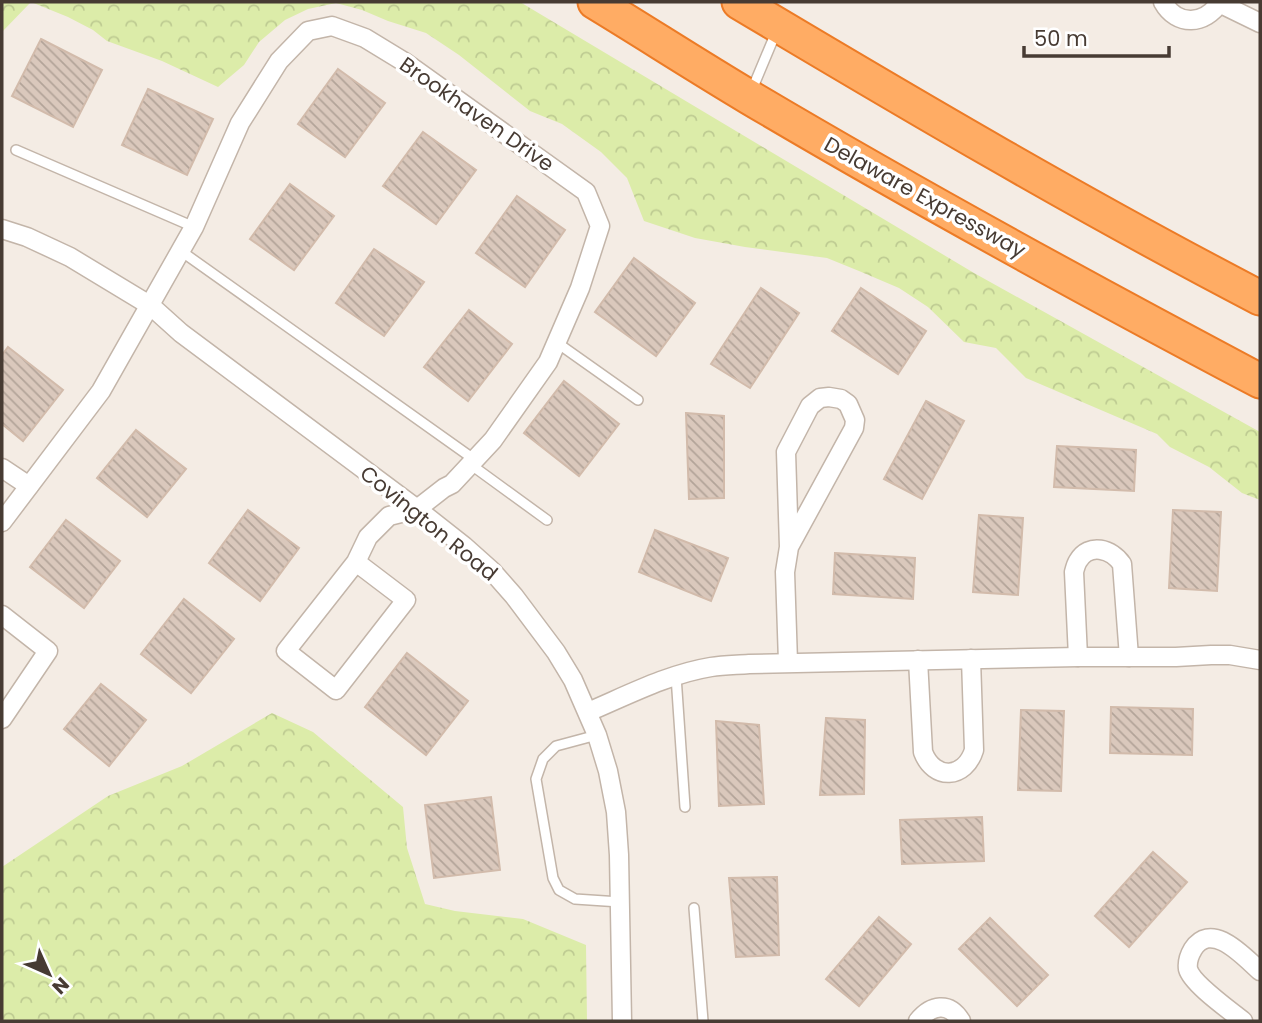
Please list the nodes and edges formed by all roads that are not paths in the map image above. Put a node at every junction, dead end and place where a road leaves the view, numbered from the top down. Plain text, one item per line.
1 (595, 2) edge
2 (739, 2) edge
3 (1163, 2) edge
4 (1220, 2) edge
5 (1260, 23) edge
6 (779, 25) junction
7 (749, 97) junction
8 (16, 150) dead end
9 (194, 227) junction
10 (2, 229) edge
11 (181, 251) junction
12 (1260, 298) edge
13 (150, 306) junction
14 (556, 342) junction
15 (1260, 381) edge
16 (638, 400) dead end
17 (473, 462) junction
18 (2, 468) edge
19 (29, 486) junction
20 (417, 509) junction
21 (547, 520) dead end
22 (2, 522) edge
23 (789, 547) junction
24 (356, 562) junction
25 (2, 615) edge
26 (1078, 657) junction
27 (1129, 657) junction
28 (971, 659) junction
29 (918, 660) junction
30 (1260, 660) edge
31 (788, 662) junction
32 (676, 676) junction
33 (588, 712) junction
34 (2, 719) edge
35 (597, 735) junction
36 (685, 807) dead end
37 (620, 902) junction
38 (694, 908) dead end
39 (1260, 971) edge
40 (622, 1021) edge
41 (702, 1021) edge
42 (918, 1021) edge
43 (961, 1021) edge
44 (1243, 1021) edge

1 - 7 highway, Delaware Expressway
2 - 6 highway
3 - 4 street
4 - 5 street
6 - 7 lane
6 - 12 highway
7 - 15 highway, Delaware Expressway
8 - 9 lane
9 - 11 street, Brookhaven Drive
9 - 14 street, Brookhaven Drive
10 - 13 street, Covington Road
11 - 13 street, Brookhaven Drive
11 - 17 lane
13 - 19 street, Brookhaven Drive
13 - 20 street, Covington Road
14 - 16 lane
14 - 17 street, Brookhaven Drive
17 - 20 street, Brookhaven Drive
17 - 21 lane
18 - 19 street
19 - 22 street, Brookhaven Drive
20 - 24 street, Brookhaven Drive
20 - 33 street, Covington Road
23 - 23 street
23 - 31 street
24 - 24 street, Brookhaven Drive
25 - 34 street
26 - 27 street
26 - 27 street
26 - 28 street
27 - 30 street
28 - 29 street
28 - 29 street
29 - 31 street
31 - 32 street
32 - 33 street
32 - 36 lane
33 - 35 street, Covington Road
35 - 37 street, Covington Road
35 - 37 lane
37 - 40 street, Covington Road
38 - 41 lane
39 - 44 street
42 - 43 street

